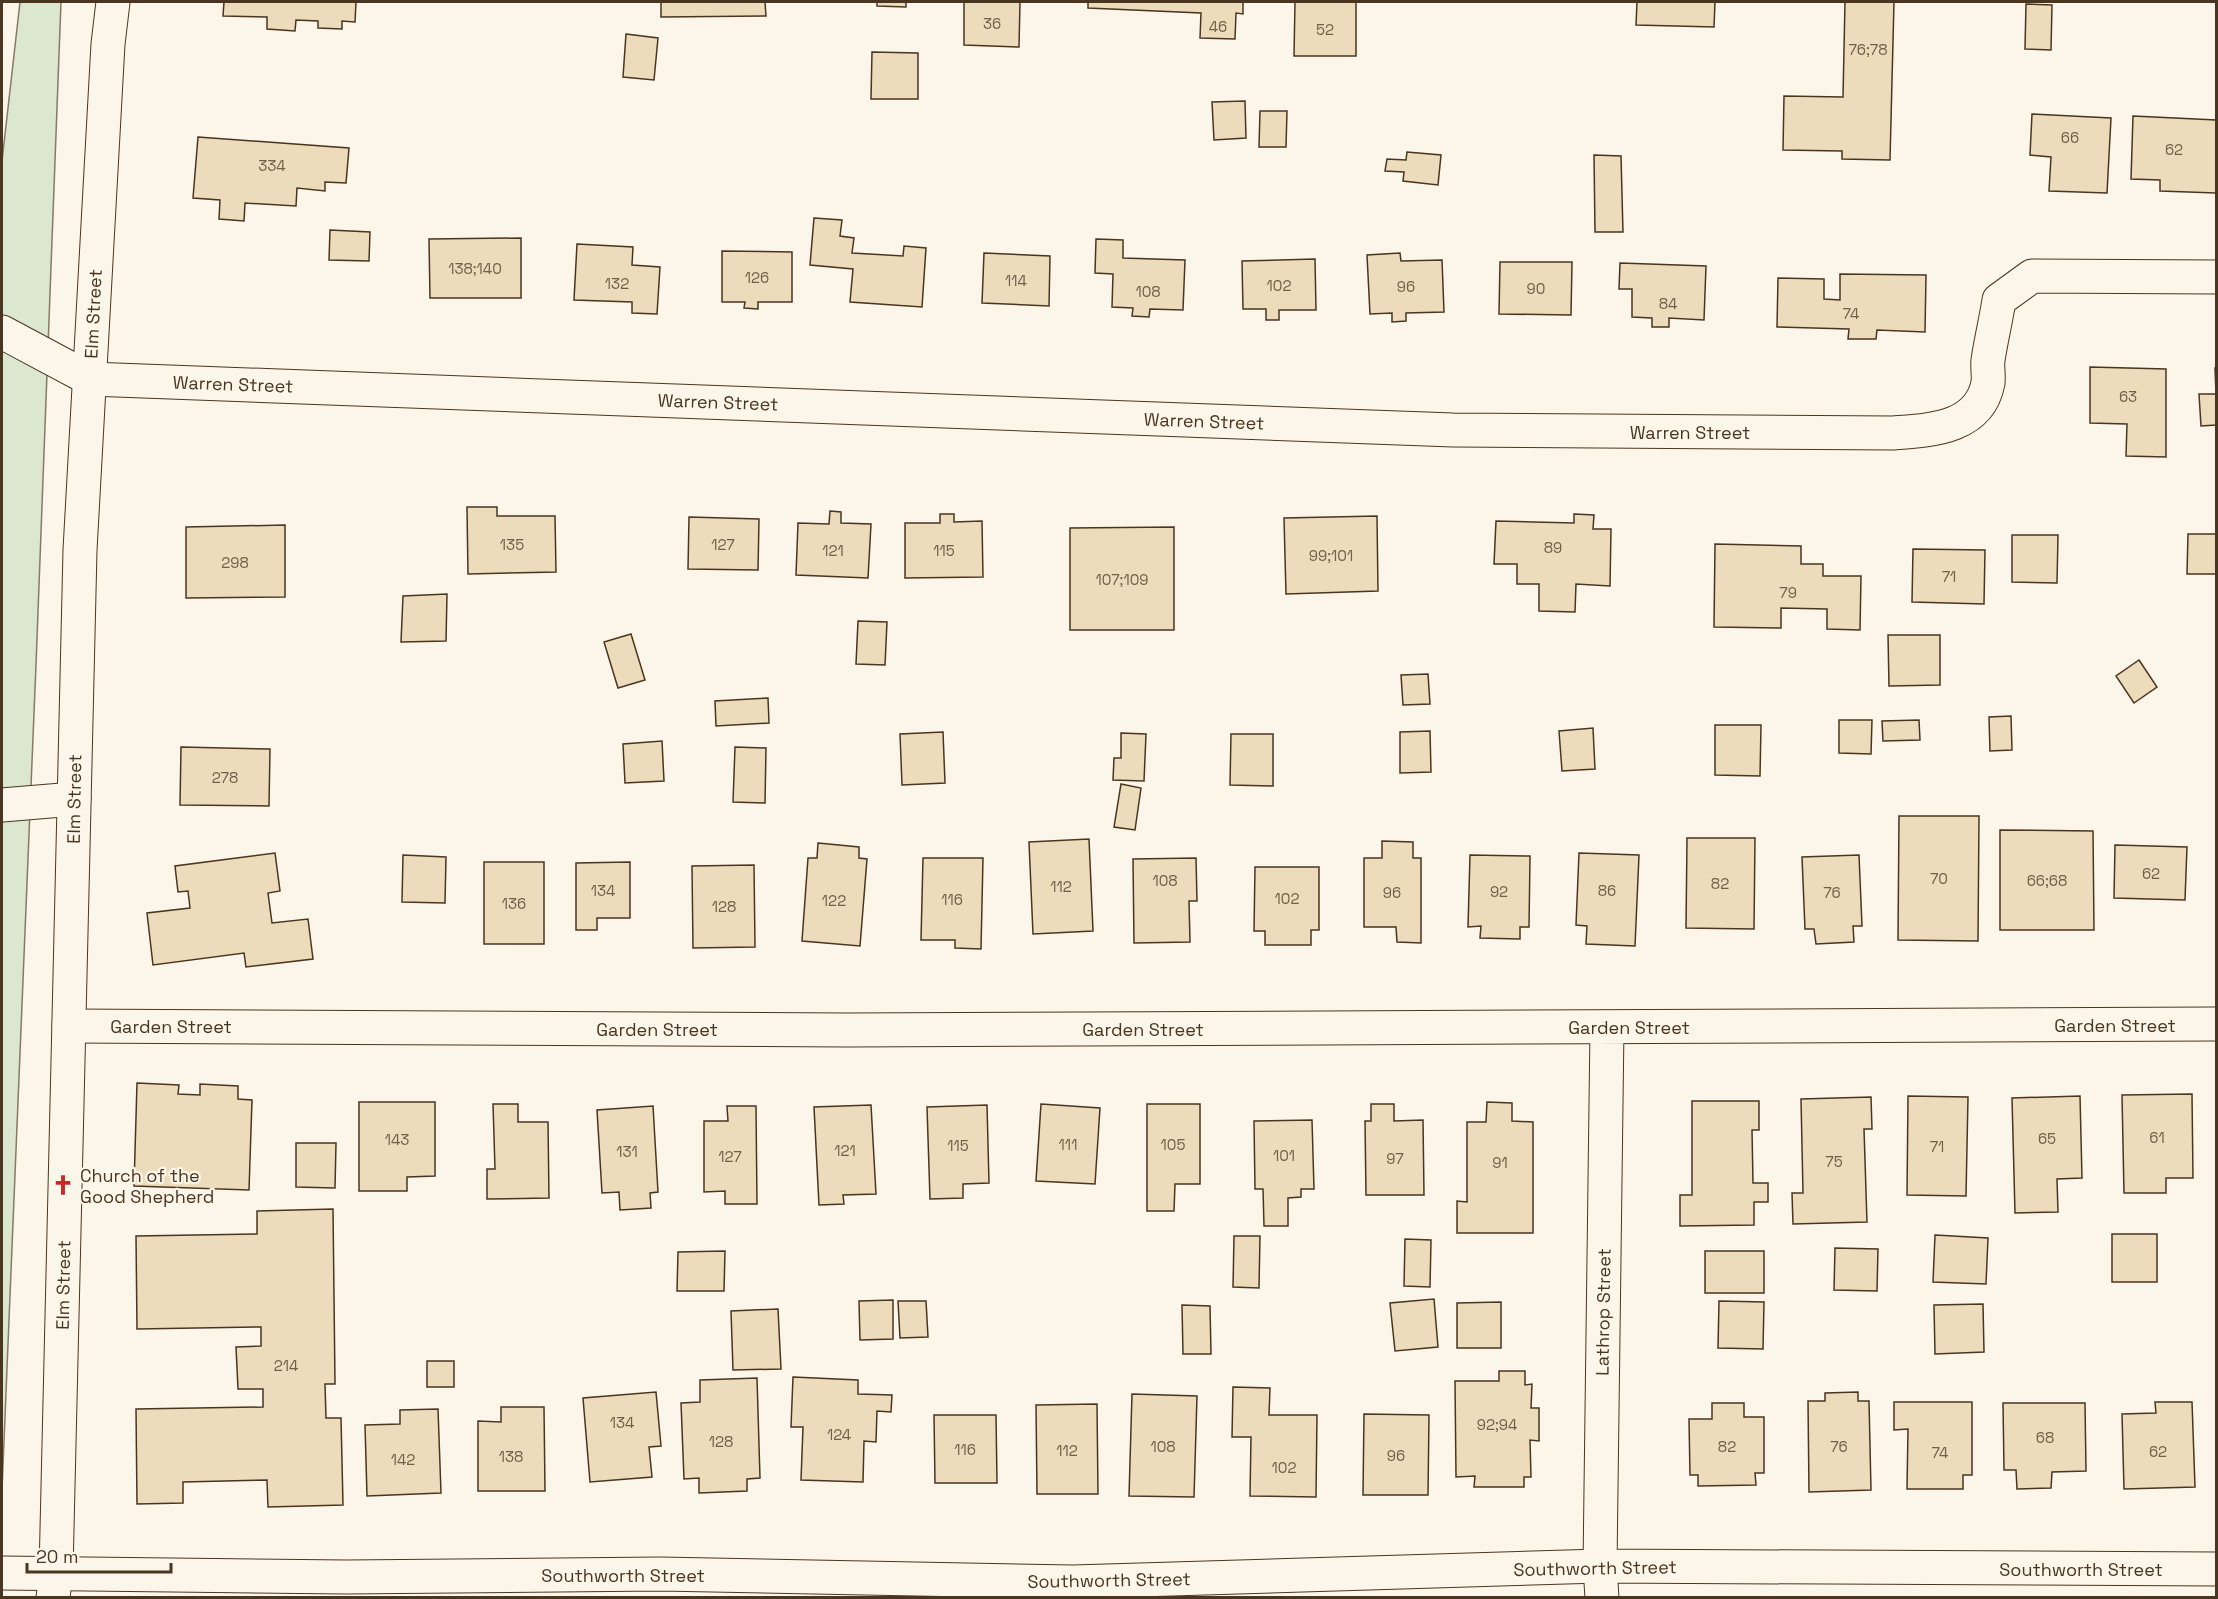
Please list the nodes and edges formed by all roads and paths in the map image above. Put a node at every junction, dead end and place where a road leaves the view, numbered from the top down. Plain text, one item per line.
1 (113, 2) edge
2 (2217, 277) edge
3 (2, 332) edge
4 (90, 379) junction
5 (74, 799) junction
6 (2, 805) edge
7 (2217, 1024) edge
8 (69, 1026) junction
9 (1607, 1027) junction
10 (2217, 1569) edge
11 (2, 1573) edge
12 (1601, 1582) edge
13 (54, 1585) edge

1 - 4 street, Elm Street
2 - 4 street, Warren Street
3 - 4 street
4 - 5 street, Elm Street
5 - 6 street
5 - 8 street, Elm Street
7 - 9 street, Garden Street
8 - 9 street, Garden Street
8 - 13 street, Elm Street
9 - 12 street, Lathrop Street
10 - 12 street, Southworth Street
11 - 13 street, Southworth Street
12 - 13 street, Southworth Street

